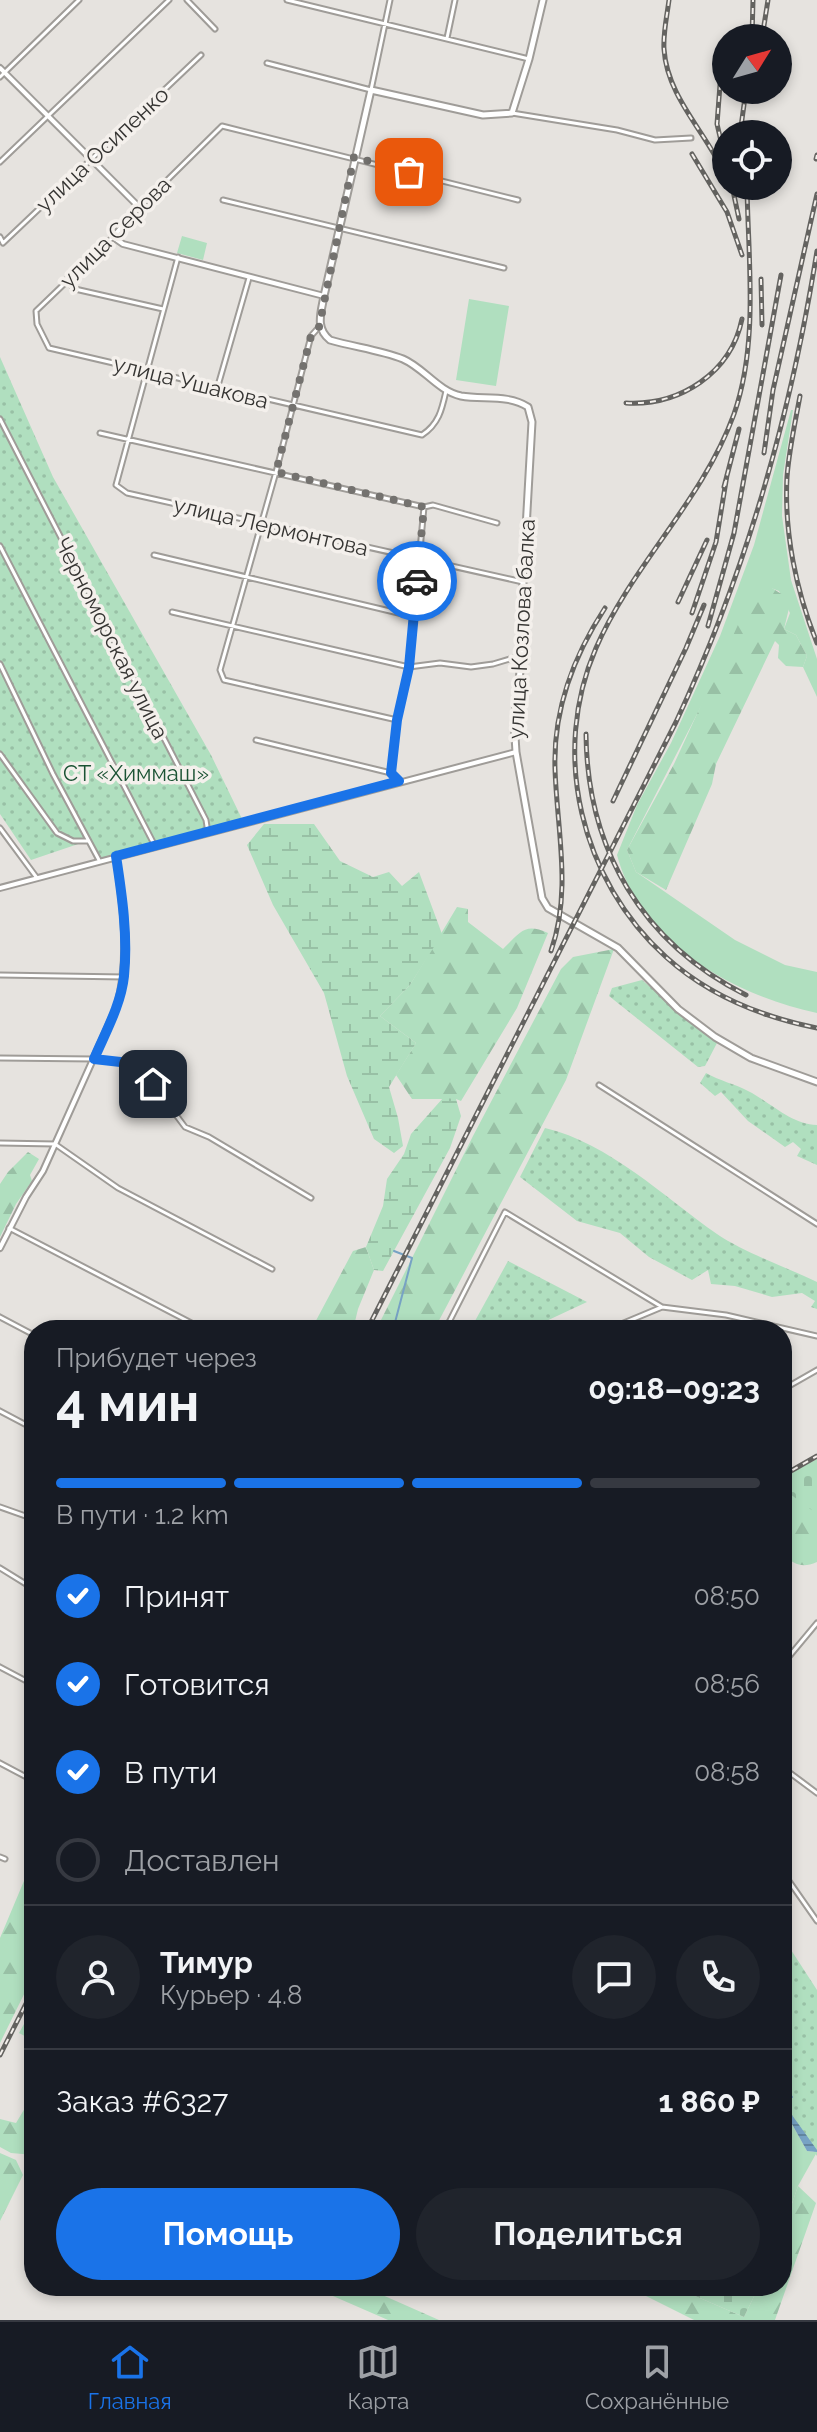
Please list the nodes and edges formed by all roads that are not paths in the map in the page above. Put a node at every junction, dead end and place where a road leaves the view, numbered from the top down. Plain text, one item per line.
1 (79, 0) edge
2 (169, 0) edge
3 (187, 0) edge
4 (287, 0) edge
5 (325, 0) edge
6 (390, 0) edge
7 (455, 0) edge
8 (543, 0) edge
9 (323, 9) junction
10 (384, 23) junction
11 (215, 29) dead end
12 (447, 38) junction
13 (201, 55) dead end
14 (529, 59) junction
15 (267, 63) dead end
16 (0, 68) edge
17 (2, 75) edge
18 (371, 90) junction
19 (512, 113) junction
20 (47, 116) junction
21 (691, 138) dead end
22 (354, 157) junction
23 (91, 160) junction
24 (0, 162) edge
25 (223, 200) dead end
26 (518, 200) dead end
27 (139, 207) junction
28 (340, 227) junction
29 (0, 237) edge
30 (113, 237) junction
31 (178, 257) junction
32 (504, 268) dead end
33 (249, 278) junction
34 (66, 280) junction
35 (324, 296) junction
36 (163, 309) junction
37 (319, 327) junction
38 (49, 348) joint
39 (149, 371) junction
40 (217, 389) junction
41 (446, 391) junction
42 (293, 406) junction
43 (0, 419) edge
44 (100, 433) dead end
45 (129, 441) junction
46 (276, 472) junction
47 (424, 507) junction
48 (497, 523) dead end
49 (261, 524) junction
50 (0, 546) edge
51 (154, 555) dead end
52 (420, 559) junction
53 (245, 575) junction
54 (523, 582) junction
55 (172, 612) dead end
56 (412, 616) junction
57 (232, 626) junction
58 (522, 655) junction
59 (0, 664) edge
60 (409, 667) junction
61 (397, 720) junction
62 (256, 740) dead end
63 (516, 752) junction
64 (0, 754) edge
65 (391, 773) junction
66 (399, 781) junction
67 (0, 828) edge
68 (208, 833) junction
69 (88, 841) junction
70 (155, 846) junction
71 (116, 856) junction
72 (99, 861) junction
73 (37, 878) junction
74 (0, 888) edge
75 (0, 975) edge
76 (124, 977) junction
77 (0, 1058) edge
78 (94, 1059) junction
79 (817, 1082) edge
80 (599, 1085) dead end
81 (0, 1143) edge
82 (55, 1144) junction
83 (311, 1198) dead end
84 (817, 1224) edge
85 (9, 1228) junction
86 (0, 1248) edge
87 (272, 1269) dead end
88 (662, 1307) junction
89 (0, 1317) edge
90 (186, 1320) edge
91 (450, 1320) edge
92 (631, 1320) edge
93 (748, 1320) edge
94 (24, 1330) edge
95 (792, 1330) edge
96 (817, 1336) edge
97 (817, 1370) edge
98 (792, 1384) edge
99 (0, 1411) edge
100 (24, 1424) edge
101 (0, 1507) edge
102 (24, 1515) edge
103 (0, 1568) edge
104 (24, 1583) edge
105 (816, 1626) edge
106 (792, 1654) edge
107 (0, 1667) edge
108 (24, 1680) edge
109 (0, 1763) edge
110 (792, 1774) edge
111 (24, 1776) edge
112 (817, 1793) edge
113 (792, 1885) edge
114 (817, 1921) edge

1 - 17 street
2 - 20 street
3 - 11 street
4 - 9 street
5 - 9 street
6 - 10 street
7 - 12 street
8 - 14 main road
9 - 10 street
10 - 12 street
10 - 18 street
12 - 14 street
13 - 23 street, улица Осипенко
14 - 19 main road
15 - 18 street
16 - 17 street
17 - 20 street
18 - 19 main road
18 - 22 main road
19 - 21 street
20 - 23 street
20 - 24 street
22 - 26 street
22 - 27 street, улица Серова
22 - 28 main road
23 - 27 street
23 - 29 street, улица Осипенко
25 - 28 street
27 - 30 street, улица Серова
28 - 32 street
28 - 35 main road
30 - 31 street
30 - 34 street, улица Серова
31 - 33 street
31 - 36 street
33 - 35 street
33 - 40 street
34 - 36 street
34 - 38 street, улица Серова
35 - 37 main road
36 - 39 street
37 - 41 main road
37 - 42 street
38 - 39 street, улица Ушакова
39 - 40 street, улица Ушакова
39 - 45 street
40 - 42 street, улица Ушакова
41 - 42 street, улица Ушакова
41 - 54 main road, улица Козлова балка
42 - 46 street
43 - 68 street, Черноморская улица
44 - 45 street
45 - 46 street
45 - 49 street, улица Лермонтова
46 - 47 street
46 - 49 street
47 - 48 street
47 - 52 street
49 - 52 street, улица Лермонтова
49 - 53 street
50 - 70 street
51 - 53 street
52 - 54 street, улица Лермонтова
52 - 56 street
53 - 56 street
53 - 57 street
54 - 58 main road, улица Козлова балка
55 - 57 street
56 - 60 street
57 - 60 street
57 - 61 street
58 - 60 street
58 - 63 main road, улица Козлова балка
59 - 69 street
60 - 61 street
61 - 65 street
62 - 65 street
63 - 66 street
63 - 79 main road, улица Козлова балка
64 - 69 street
65 - 66 street
66 - 68 street
67 - 73 street
68 - 70 street
69 - 72 street
70 - 71 street
71 - 72 street
71 - 76 street
72 - 73 street
73 - 74 street
75 - 76 street
76 - 78 street
77 - 78 street
78 - 82 street
78 - 83 street
80 - 84 street
81 - 82 street
82 - 85 street
82 - 87 street
85 - 86 street
85 - 90 street
88 - 91 street
88 - 92 street
88 - 93 street
89 - 94 street
95 - 96 street
97 - 98 street
99 - 100 street
101 - 102 street
103 - 104 street
105 - 106 street
107 - 108 street
109 - 111 street
110 - 112 street
113 - 114 street

